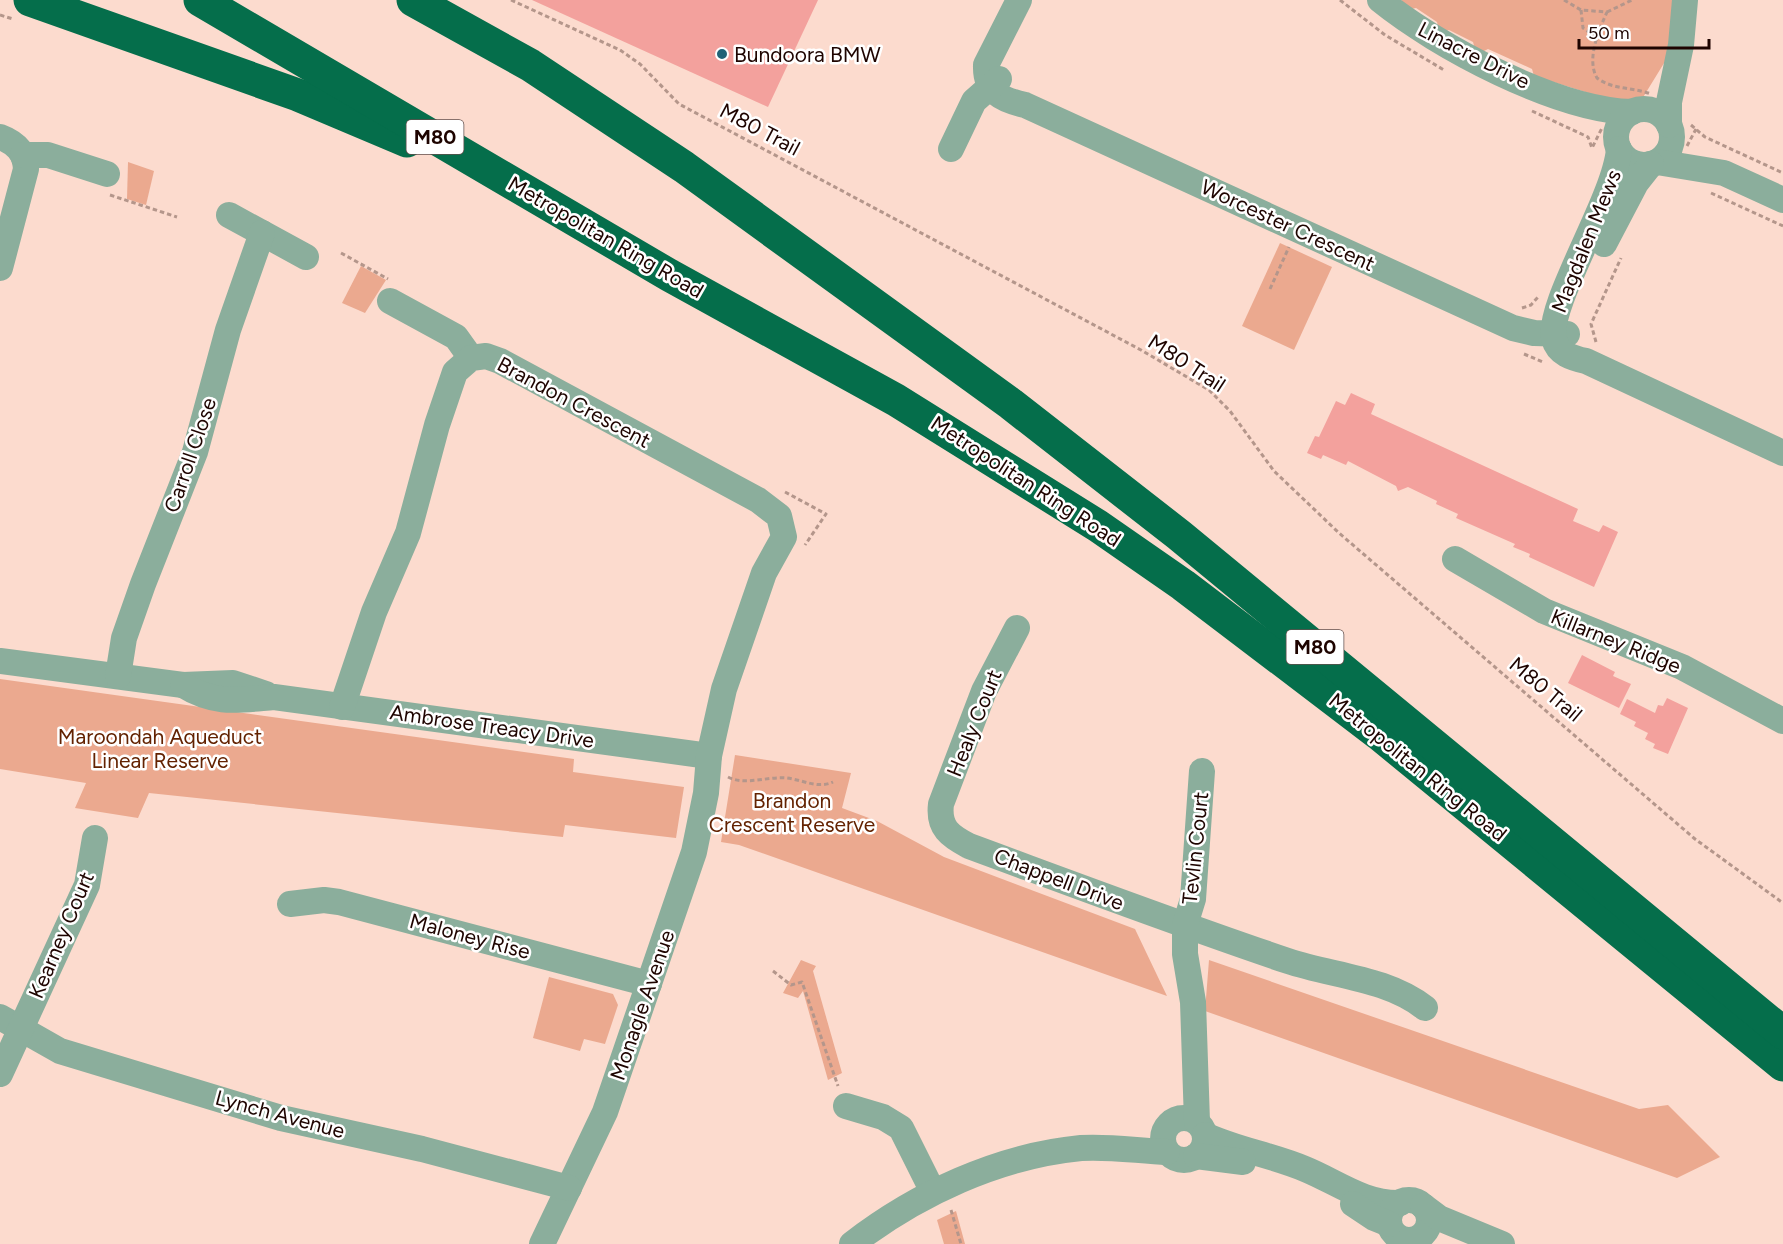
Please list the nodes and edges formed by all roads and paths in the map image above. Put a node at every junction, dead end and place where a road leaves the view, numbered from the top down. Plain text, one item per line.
1 (30, 0) edge
2 (200, 0) edge
3 (413, 0) edge
4 (511, 0) edge
5 (1019, 0) edge
6 (1380, 0) edge
7 (1564, 0) edge
8 (1632, 0) edge
9 (1684, 0) edge
10 (1581, 10) junction
11 (1607, 12) junction
12 (1676, 63) junction
13 (995, 83) junction
14 (1572, 103) junction
15 (1634, 111) junction
16 (1670, 127) junction
17 (0, 137) edge
18 (1618, 145) junction
19 (951, 149) dead end
20 (23, 155) junction
21 (1654, 163) junction
22 (1724, 173) junction
23 (505, 178) junction
24 (104, 183) joint
25 (1702, 189) dead end
26 (1783, 200) edge
27 (229, 215) dead end
28 (177, 218) dead end
29 (1783, 226) edge
30 (1298, 229) junction
31 (262, 233) junction
32 (340, 253) dead end
33 (1623, 253) dead end
34 (306, 257) dead end
35 (0, 268) edge
36 (1270, 289) dead end
37 (1542, 289) dead end
38 (393, 292) joint
39 (1517, 308) dead end
40 (1560, 333) junction
41 (1592, 353) junction
42 (471, 358) junction
43 (1783, 453) edge
44 (784, 492) dead end
45 (800, 552) dead end
46 (1455, 559) dead end
47 (1017, 628) dead end
48 (0, 661) edge
49 (118, 676) junction
50 (342, 706) junction
51 (1782, 720) edge
52 (719, 761) junction
53 (1202, 771) dead end
54 (833, 782) dead end
55 (940, 821) joint
56 (95, 838) dead end
57 (1783, 903) edge
58 (290, 904) dead end
59 (1196, 929) junction
60 (773, 971) dead end
61 (649, 984) junction
62 (1425, 1008) dead end
63 (10, 1024) edge
64 (1783, 1033) edge
65 (1783, 1065) edge
66 (0, 1074) edge
67 (847, 1105) joint
68 (1188, 1132) junction
69 (1088, 1148) junction
70 (569, 1188) junction
71 (933, 1192) junction
72 (951, 1210) dead end
73 (1398, 1221) edge
74 (1416, 1240) edge
75 (542, 1244) edge
76 (852, 1244) edge
77 (961, 1244) edge
78 (1500, 1244) edge

1 - 23 highway
2 - 23 highway, Metropolitan Ring Road / M80
3 - 64 highway, Metropolitan Ring Road / M80
4 - 57 path, M80 Trail
5 - 13 street
6 - 14 street, Linacre Drive
7 - 10 path
8 - 11 path
9 - 12 street
10 - 11 path
10 - 11 path
12 - 15 street
12 - 16 street
13 - 19 street
13 - 30 street, Worcester Crescent
14 - 15 street, Linacre Drive
14 - 18 street, Linacre Drive
15 - 16 street
15 - 18 street
16 - 21 street
16 - 22 street
17 - 20 street
18 - 21 street
18 - 40 street, Magdalen Mews
20 - 24 street
20 - 35 street
21 - 22 street
21 - 40 street, Magdalen Mews
22 - 26 street
23 - 65 highway, Metropolitan Ring Road / M80
24 - 28 path
25 - 29 path
27 - 31 street
30 - 36 path
30 - 40 street, Worcester Crescent
31 - 34 street
31 - 49 street, Carroll Close
32 - 38 path
33 - 41 path
37 - 39 path
38 - 42 street
40 - 41 street
41 - 43 street
42 - 50 street, Brandon Crescent
42 - 52 street, Brandon Crescent
44 - 45 path
46 - 51 street, Killarney Ridge
47 - 55 street, Healy Court
48 - 49 street, Ambrose Treacy Drive
49 - 50 street, Ambrose Treacy Drive
50 - 52 street, Ambrose Treacy Drive
52 - 54 path
52 - 61 street, Monagle Avenue
53 - 59 street, Tevlin Court
55 - 59 street, Chappell Drive
56 - 63 street, Kearney Court
58 - 61 street, Maloney Rise
59 - 62 street, Chappell Drive
59 - 68 street
60 - 67 path
61 - 70 street, Monagle Avenue
63 - 66 street, Kearney Court
63 - 70 street, Lynch Avenue
67 - 71 street
68 - 69 street
68 - 69 street
68 - 73 street
69 - 71 street
70 - 75 street, Monagle Avenue
71 - 76 street
72 - 77 path
73 - 74 street
73 - 74 street
73 - 78 street
74 - 78 street

